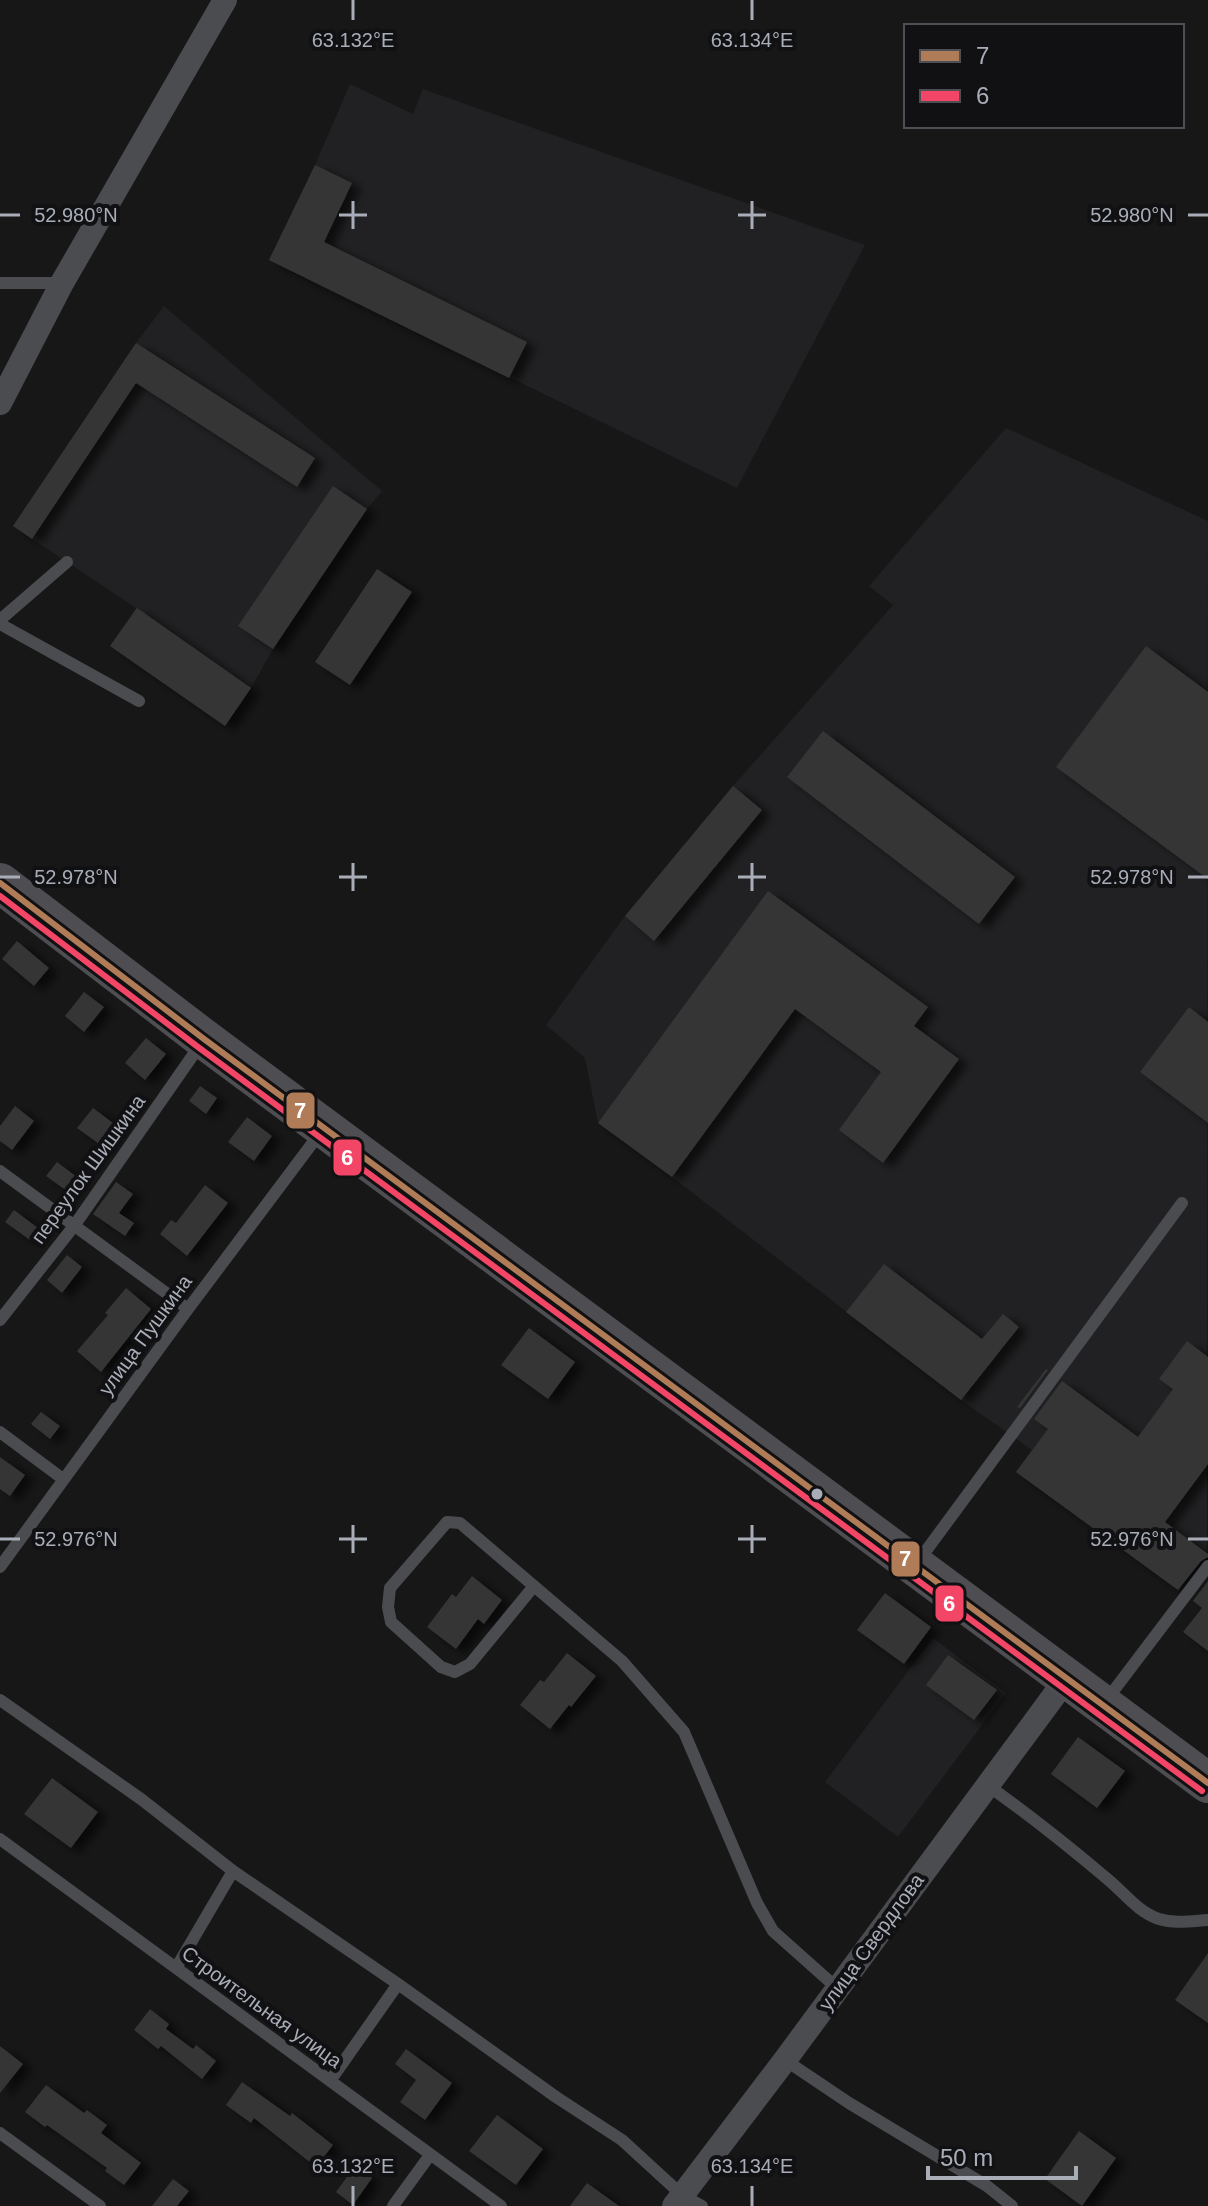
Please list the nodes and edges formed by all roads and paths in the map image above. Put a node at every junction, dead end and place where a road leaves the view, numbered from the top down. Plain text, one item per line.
1 (225, 0) edge
2 (0, 283) edge
3 (62, 283) junction
4 (0, 403) edge
5 (67, 562) dead end
6 (0, 622) edge
7 (139, 701) dead end
8 (0, 883) edge
9 (204, 1039) junction
10 (324, 1127) junction
11 (0, 1171) edge
12 (1182, 1203) dead end
13 (74, 1226) junction
14 (188, 1309) junction
15 (0, 1320) edge
16 (0, 1432) edge
17 (63, 1479) junction
18 (916, 1565) junction
19 (1208, 1566) edge
20 (0, 1567) edge
21 (534, 1586) junction
22 (1067, 1678) junction
23 (0, 1700) edge
24 (1103, 1705) junction
25 (1208, 1783) edge
26 (987, 1785) junction
27 (0, 1839) edge
28 (233, 1871) junction
29 (1208, 1920) edge
30 (176, 1968) junction
31 (398, 1984) junction
32 (837, 1988) junction
33 (785, 2060) junction
34 (330, 2081) junction
35 (0, 2133) edge
36 (430, 2155) junction
37 (686, 2202) edge
38 (100, 2206) edge
39 (393, 2206) edge
40 (501, 2206) edge
41 (1012, 2206) edge

1 - 3 street
2 - 3 lane
3 - 4 street
5 - 6 lane
6 - 7 lane
8 - 9 highway
9 - 10 highway
9 - 13 lane, переулок Шишкина
10 - 14 lane, улица Пушкина
10 - 18 highway
11 - 13 lane
12 - 18 lane
13 - 14 lane
13 - 15 lane, переулок Шишкина
14 - 17 lane, улица Пушкина
16 - 17 lane
17 - 20 lane, улица Пушкина
18 - 22 highway
19 - 24 lane
21 - 21 lane
21 - 32 lane
22 - 24 highway
22 - 26 street, улица Свердлова
23 - 28 lane
24 - 25 highway
26 - 29 lane
26 - 32 street, улица Свердлова
27 - 30 lane, Строительная улица
28 - 30 lane
28 - 31 lane
30 - 34 lane, Строительная улица
31 - 34 lane
31 - 37 lane
32 - 33 street, улица Свердлова
33 - 37 street, улица Свердлова
33 - 41 lane
34 - 36 lane, Строительная улица
35 - 38 lane
36 - 39 lane
36 - 40 lane, Строительная улица

